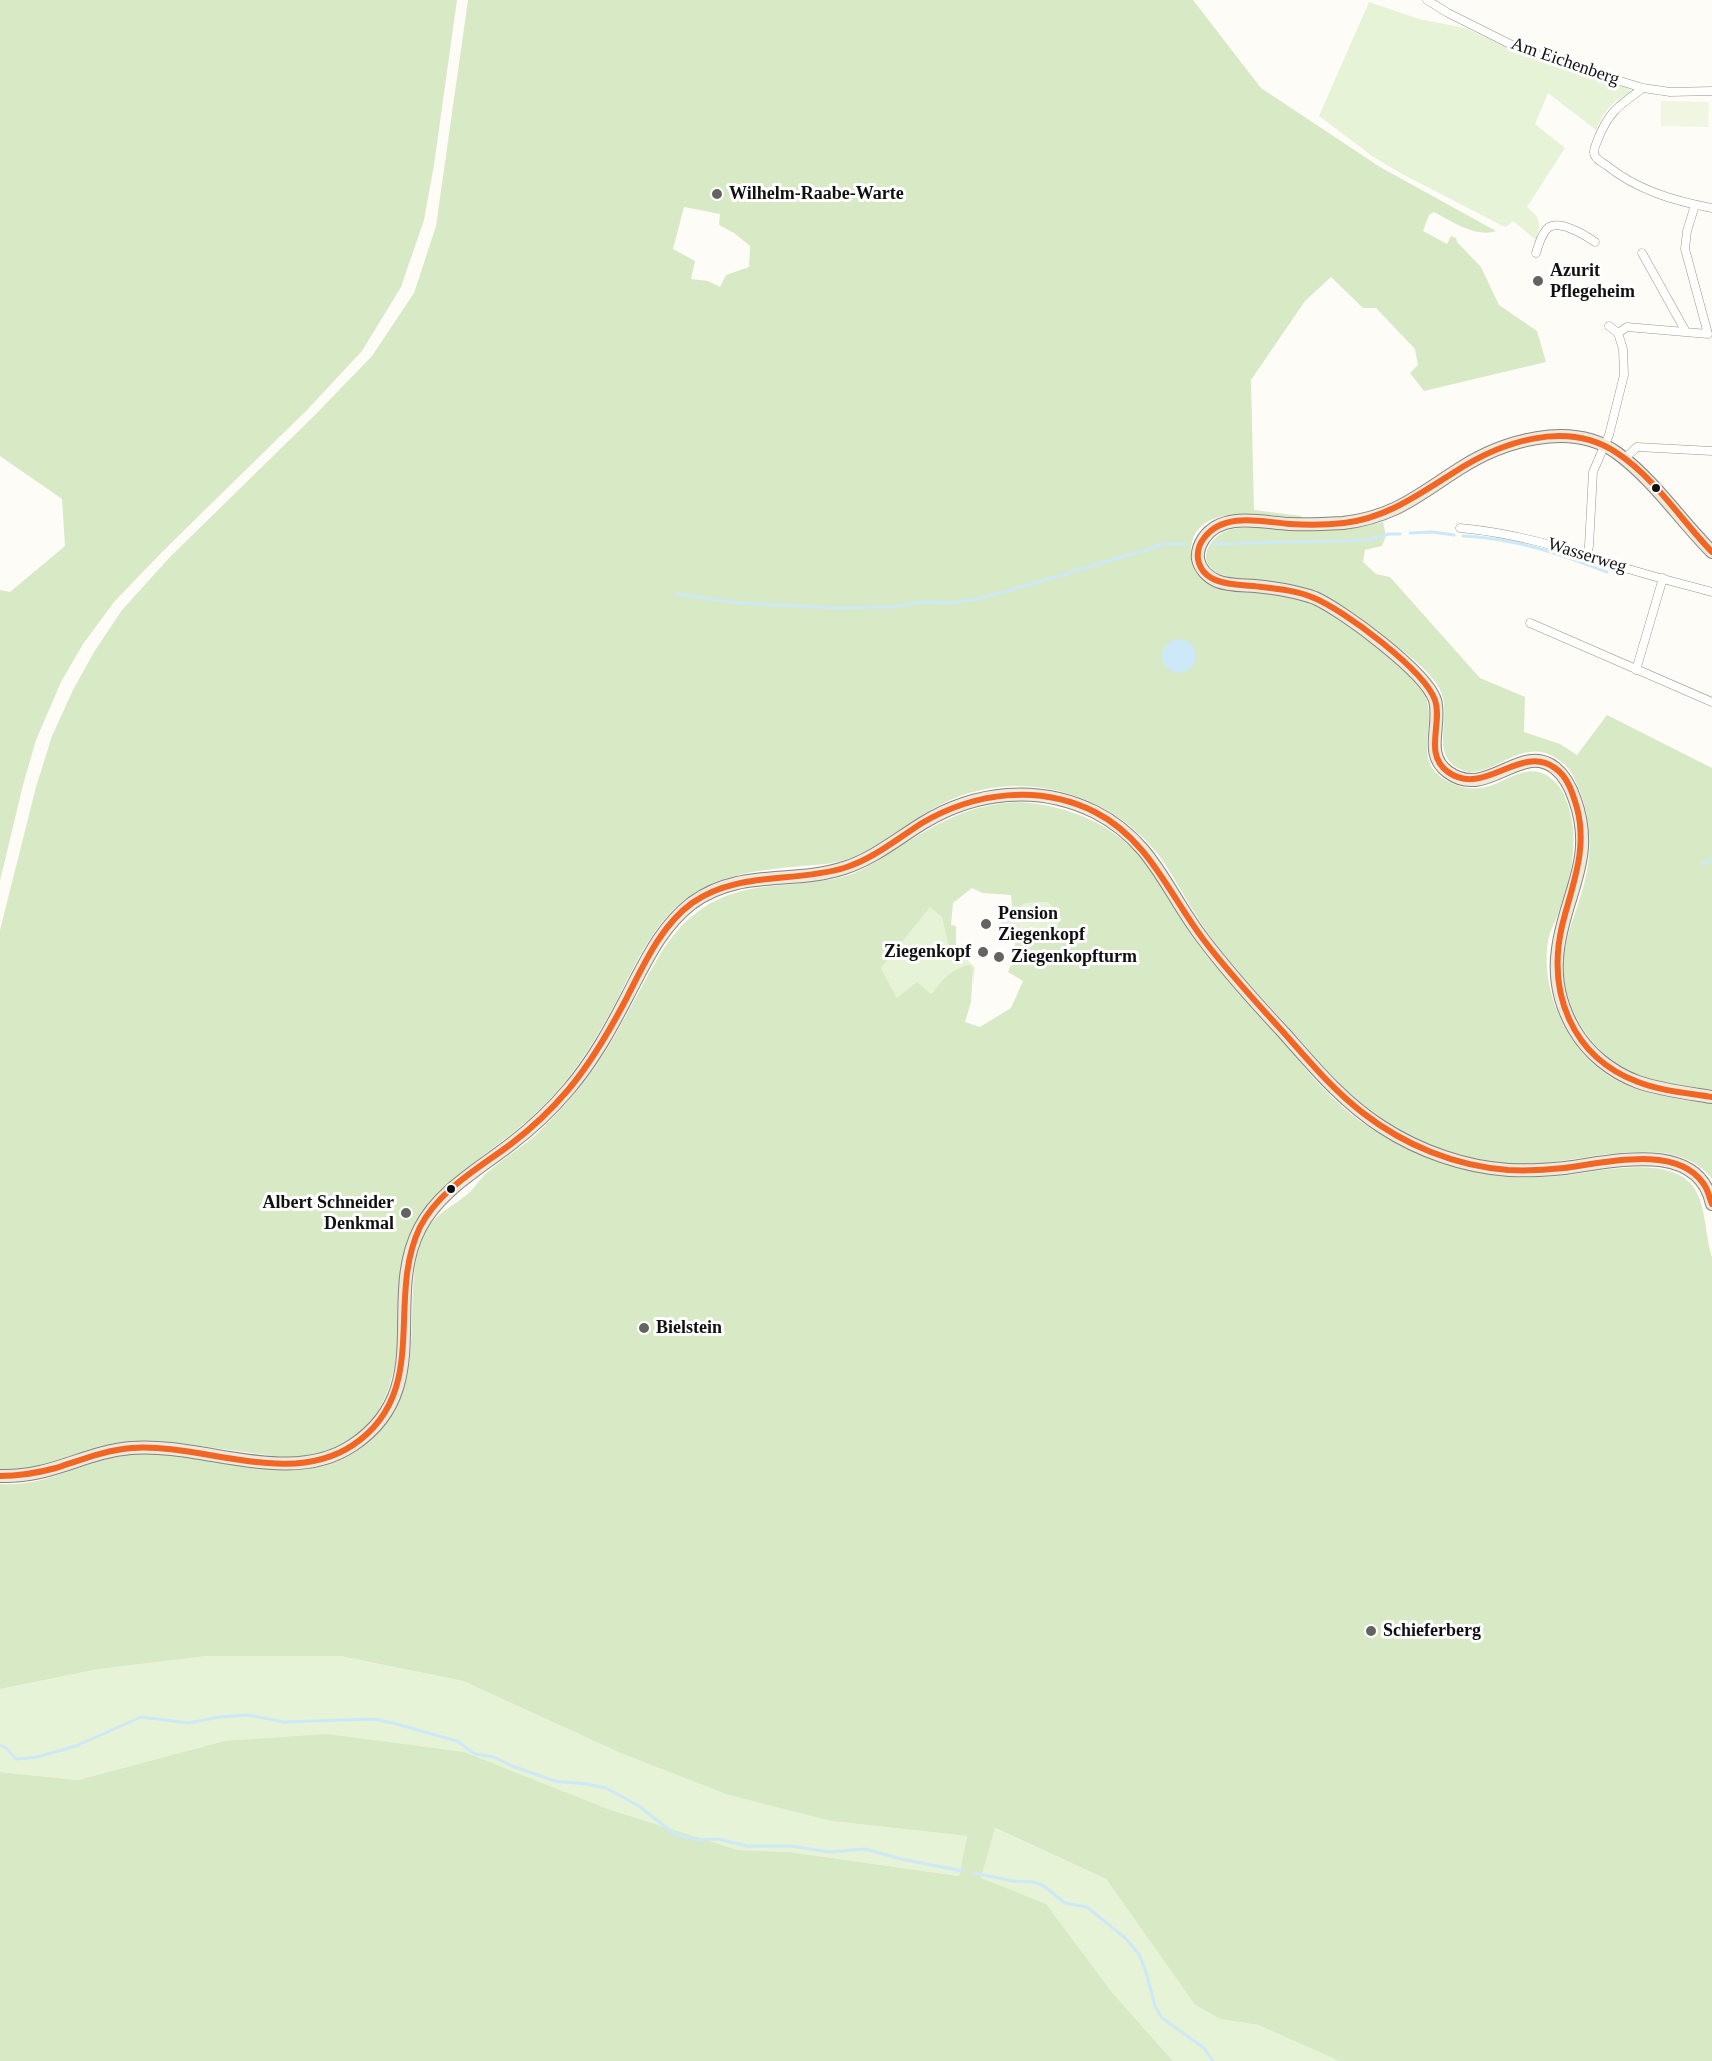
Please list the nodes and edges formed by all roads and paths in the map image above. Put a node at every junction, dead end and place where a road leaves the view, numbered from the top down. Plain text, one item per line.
1 (1427, 0) edge
2 (1643, 88) junction
3 (1712, 91) edge
4 (1695, 205) junction
5 (1712, 208) edge
6 (1595, 242) dead end
7 (1536, 253) dead end
8 (1642, 253) dead end
9 (1609, 326) dead end
10 (1686, 332) junction
11 (1618, 333) junction
12 (1604, 446) junction
13 (1712, 452) edge
14 (1624, 459) junction
15 (1460, 528) dead end
16 (1712, 552) edge
17 (1587, 555) junction
18 (1663, 578) junction
19 (1712, 592) edge
20 (1530, 623) dead end
21 (1636, 670) junction
22 (1712, 702) edge
23 (1712, 1098) edge
24 (1712, 1204) edge
25 (0, 1476) edge

1 - 2 street, Am Eichenberg
2 - 3 street, Am Eichenberg
2 - 4 street
4 - 5 street
4 - 10 street
6 - 7 street
8 - 10 street
9 - 11 street
10 - 11 street
11 - 12 street
12 - 14 main road
12 - 17 street
12 - 23 main road
13 - 14 street
14 - 16 main road
15 - 17 street, Wasserweg
17 - 18 street, Wasserweg
18 - 19 street, Wasserweg
18 - 21 street
20 - 21 street
21 - 22 street
24 - 25 main road

